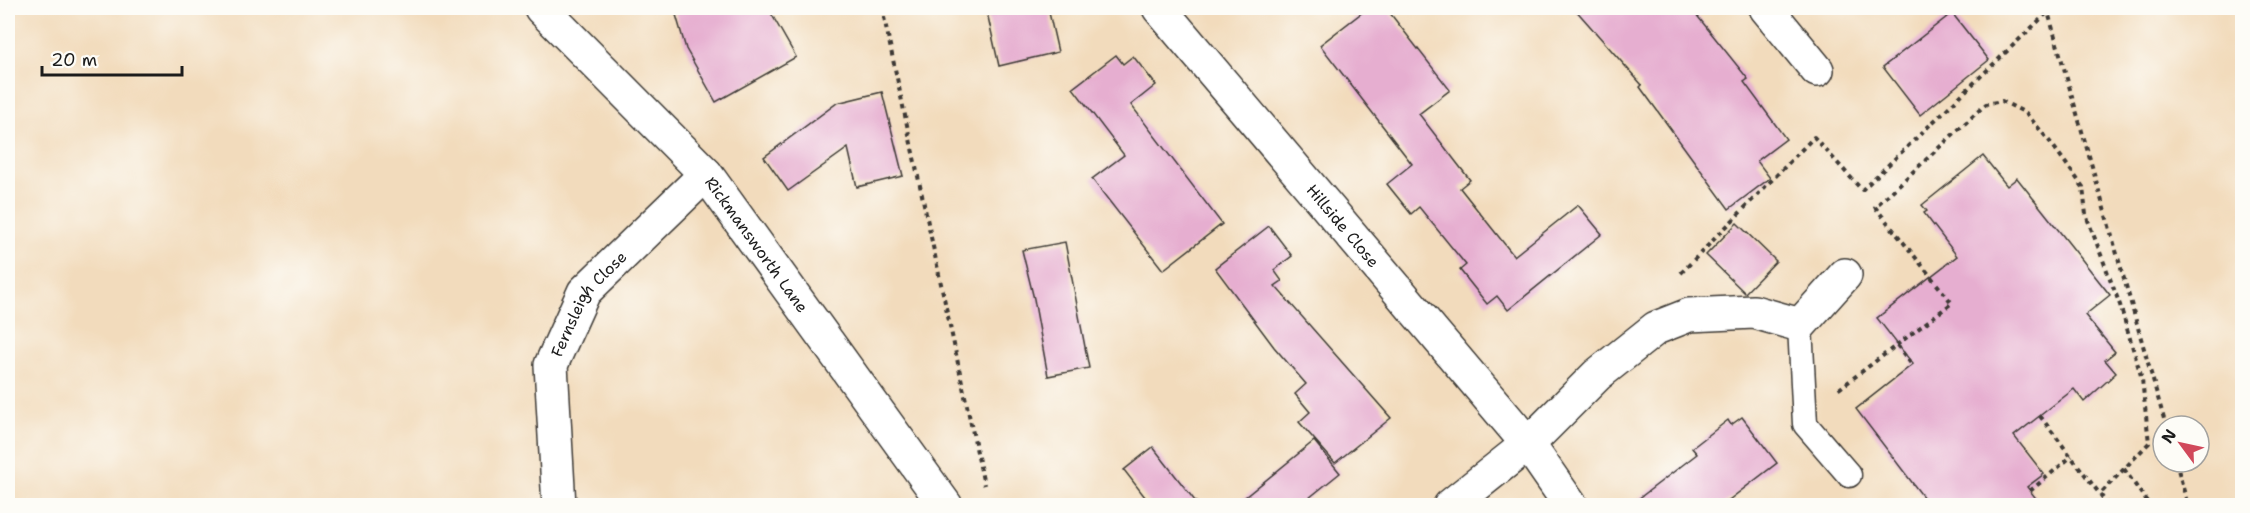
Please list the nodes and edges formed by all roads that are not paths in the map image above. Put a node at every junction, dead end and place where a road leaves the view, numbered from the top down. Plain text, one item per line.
1 (541, 8) edge
2 (1159, 8) edge
3 (1766, 8) edge
4 (1817, 70) dead end
5 (706, 174) junction
6 (1845, 275) dead end
7 (1800, 325) junction
8 (1528, 444) junction
9 (1849, 475) dead end
10 (559, 506) edge
11 (946, 506) edge
12 (1450, 506) edge
13 (1571, 506) edge

1 - 5 street, Rickmansworth Lane
2 - 8 street, Hillside Close
3 - 4 street
5 - 10 street, Fernsleigh Close
5 - 11 street, Rickmansworth Lane
6 - 7 street
7 - 8 street
7 - 9 lane
8 - 12 street
8 - 13 street, Hillside Close

